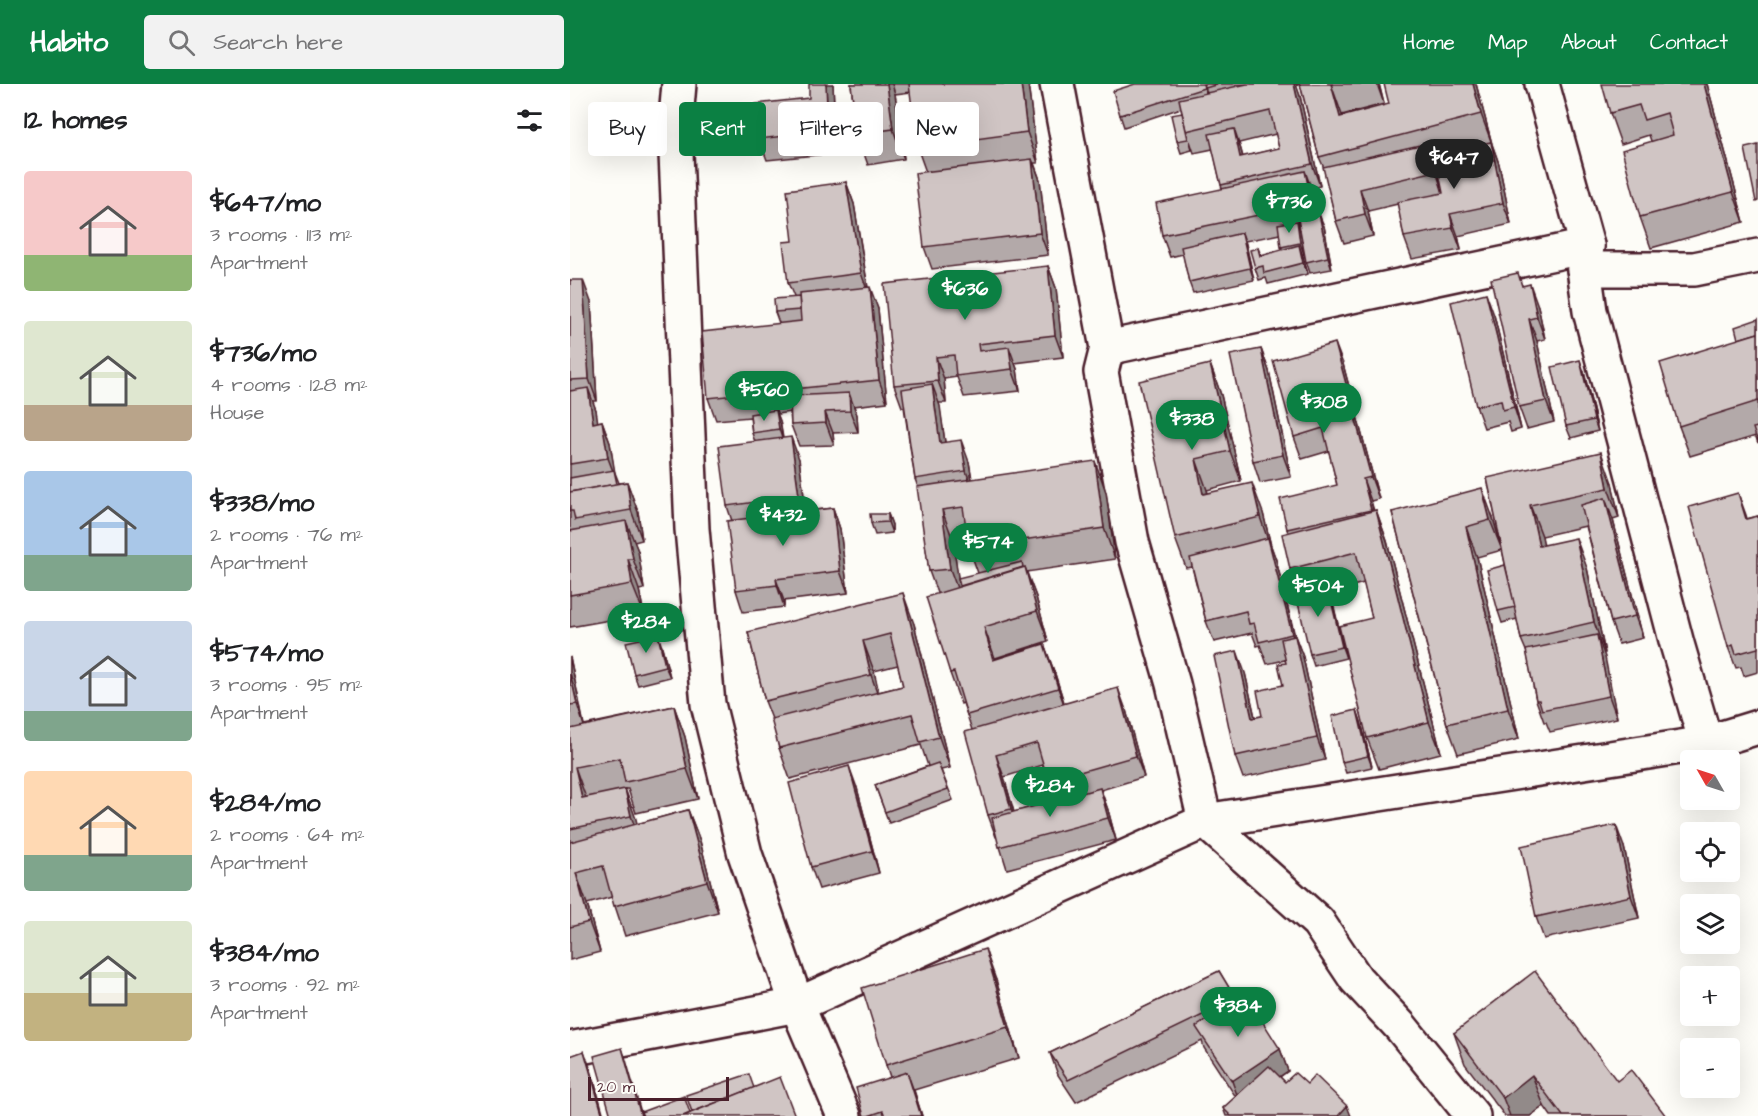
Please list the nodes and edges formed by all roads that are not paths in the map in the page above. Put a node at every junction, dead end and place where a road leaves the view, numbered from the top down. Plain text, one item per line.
1 (679, 84) edge
2 (1057, 84) edge
3 (1542, 84) edge
4 (1758, 256) edge
5 (1586, 258) junction
6 (1107, 348) junction
7 (1758, 727) edge
8 (1706, 743) junction
9 (1205, 821) junction
10 (797, 1005) junction
11 (570, 1049) edge
12 (844, 1116) edge
13 (1473, 1116) edge

1 - 10 street
2 - 6 street
3 - 5 street
4 - 5 street
5 - 6 street
5 - 8 street
6 - 9 street
7 - 8 street
8 - 9 street
9 - 10 street
9 - 13 street
10 - 11 street
10 - 12 street

